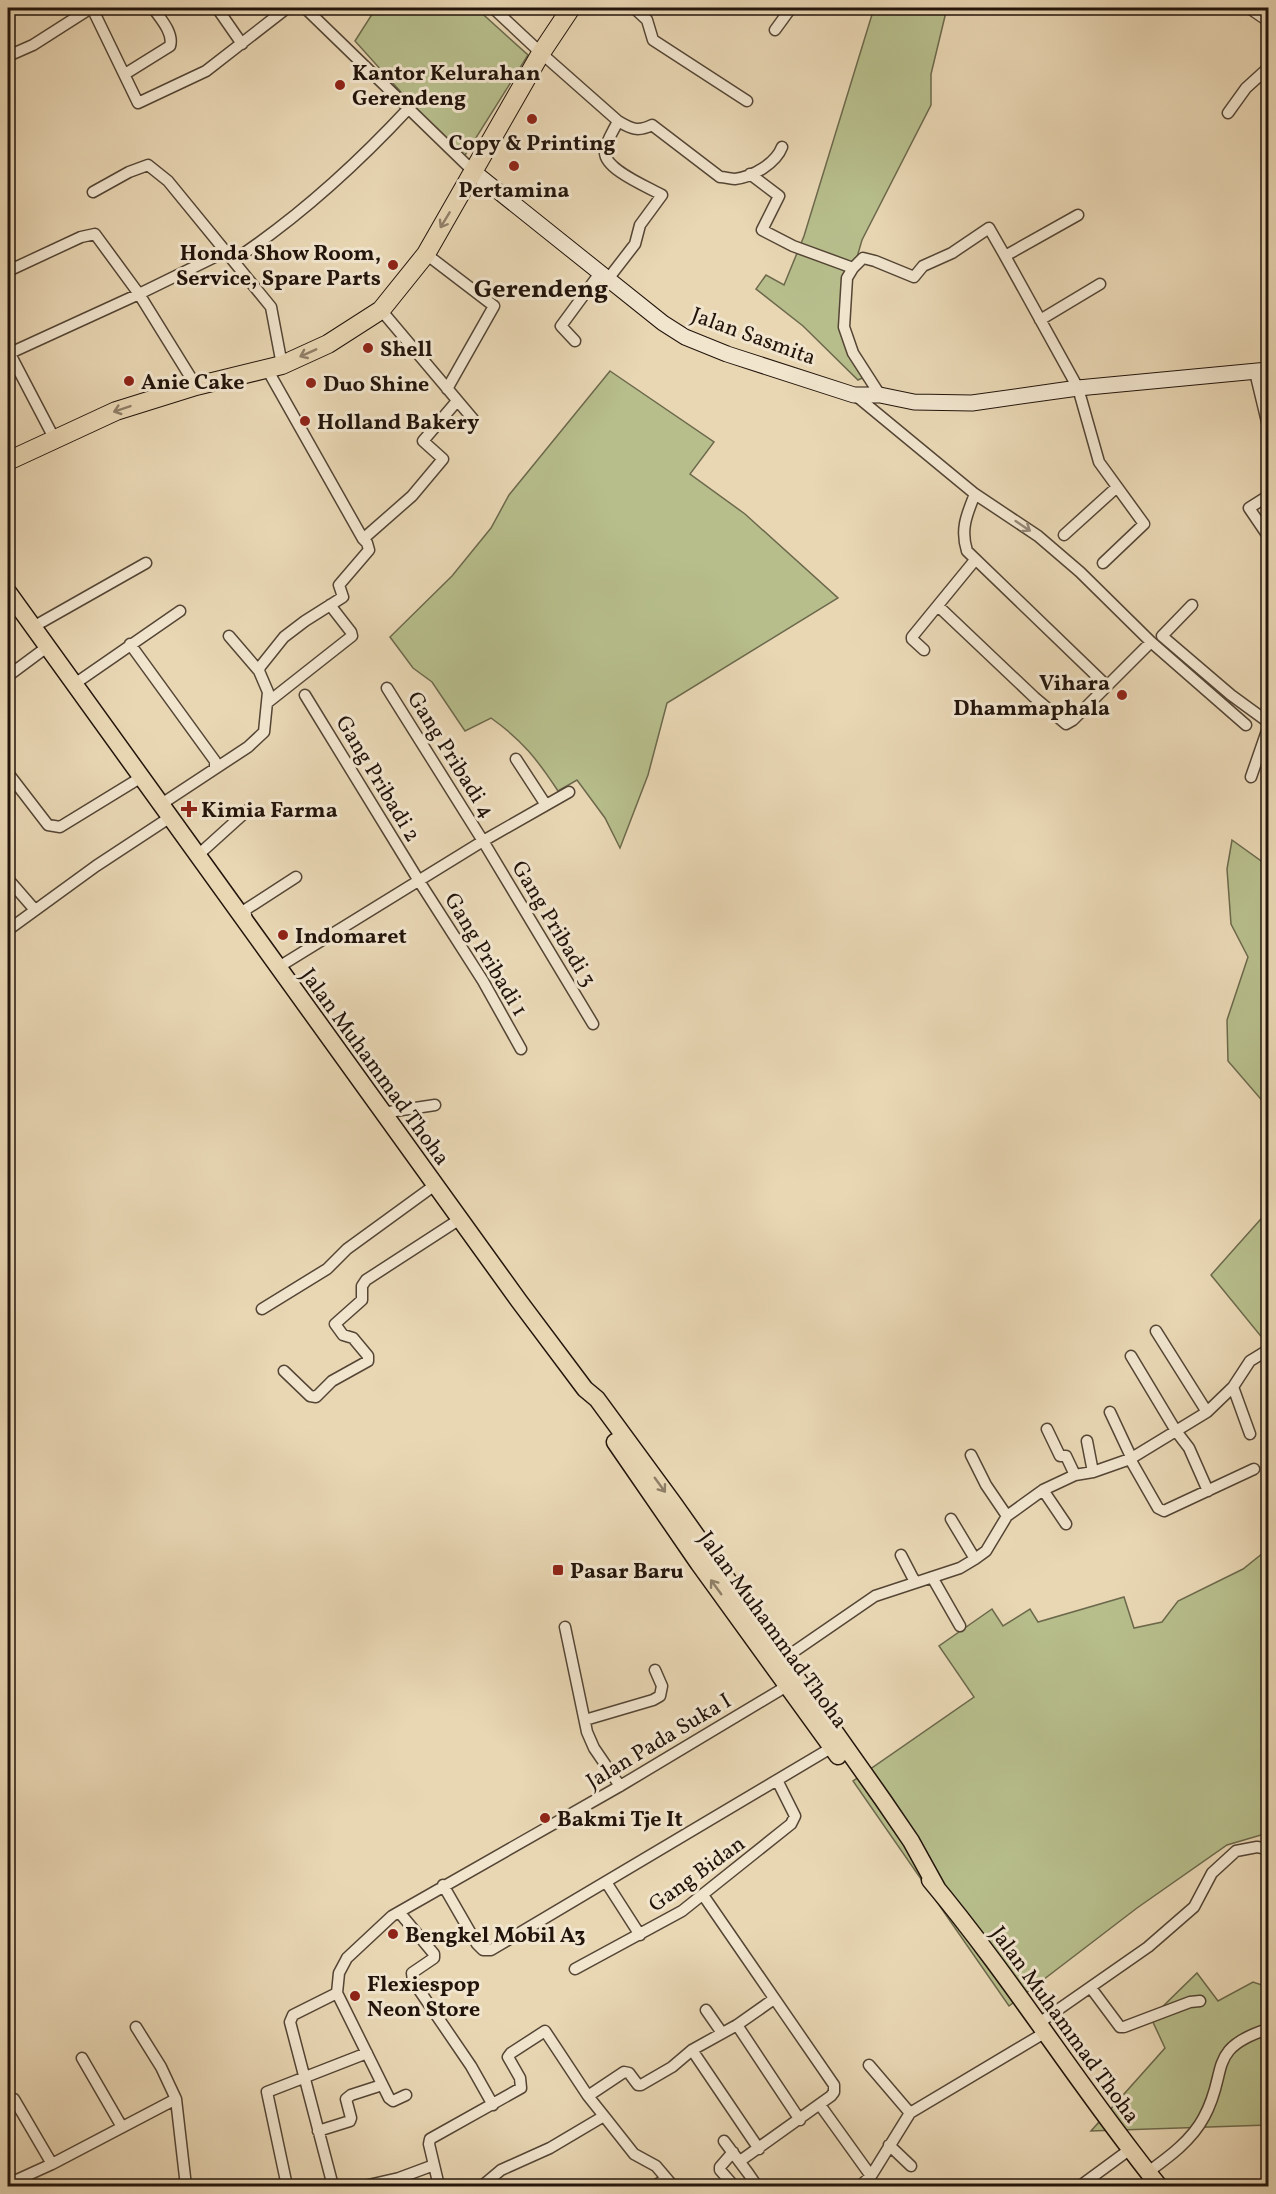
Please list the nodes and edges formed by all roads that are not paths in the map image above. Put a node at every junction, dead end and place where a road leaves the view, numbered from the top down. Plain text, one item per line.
1 (91, 8) edge
2 (153, 8) edge
3 (217, 8) edge
4 (287, 8) edge
5 (305, 8) edge
6 (493, 8) edge
7 (571, 8) edge
8 (634, 8) edge
9 (791, 8) edge
10 (1249, 8) edge
11 (1269, 21) edge
12 (775, 30) dead end
13 (242, 44) junction
14 (541, 53) junction
15 (8, 56) edge
16 (1269, 68) edge
17 (125, 74) junction
18 (747, 101) dead end
19 (409, 108) junction
20 (1228, 113) dead end
21 (618, 121) junction
22 (782, 147) dead end
23 (474, 172) junction
24 (750, 174) junction
25 (93, 192) dead end
26 (1078, 215) dead end
27 (225, 252) junction
28 (426, 254) junction
29 (1005, 256) junction
30 (234, 260) junction
31 (853, 268) junction
32 (8, 271) edge
33 (604, 276) junction
34 (1100, 284) dead end
35 (139, 294) junction
36 (381, 310) junction
37 (1040, 320) junction
38 (575, 341) dead end
39 (8, 352) edge
40 (274, 367) junction
41 (1262, 371) edge
42 (196, 386) junction
43 (1078, 388) junction
44 (447, 390) junction
45 (868, 395) junction
46 (457, 401) junction
47 (473, 419) dead end
48 (1269, 426) edge
49 (54, 438) junction
50 (8, 461) edge
51 (1117, 487) junction
52 (975, 494) junction
53 (1269, 496) edge
54 (1064, 535) dead end
55 (1269, 536) edge
56 (363, 539) junction
57 (975, 560) junction
58 (146, 563) dead end
59 (1103, 563) dead end
60 (8, 592) edge
61 (330, 605) junction
62 (1192, 605) dead end
63 (938, 606) junction
64 (180, 611) dead end
65 (33, 627) junction
66 (229, 636) dead end
67 (1156, 641) junction
68 (130, 644) junction
69 (47, 647) junction
70 (924, 650) dead end
71 (259, 671) junction
72 (8, 676) edge
73 (73, 685) junction
74 (1107, 686) junction
75 (387, 688) dead end
76 (305, 695) dead end
77 (1222, 695) junction
78 (267, 703) junction
79 (1269, 722) edge
80 (1246, 724) dead end
81 (1269, 728) edge
82 (516, 759) dead end
83 (215, 767) junction
84 (8, 773) edge
85 (1251, 777) dead end
86 (140, 778) junction
87 (569, 792) dead end
88 (546, 805) junction
89 (249, 809) dead end
90 (165, 811) junction
91 (483, 841) junction
92 (197, 856) junction
93 (296, 877) dead end
94 (8, 879) edge
95 (419, 881) junction
96 (35, 910) junction
97 (245, 922) junction
98 (8, 930) edge
99 (277, 968) junction
100 (592, 1024) dead end
101 (521, 1049) dead end
102 (435, 1105) dead end
103 (382, 1113) junction
104 (435, 1185) junction
105 (460, 1219) junction
106 (262, 1309) dead end
107 (1156, 1331) dead end
108 (1269, 1350) edge
109 (1131, 1356) dead end
110 (284, 1371) dead end
111 (1233, 1387) junction
112 (1110, 1412) dead end
113 (1207, 1412) junction
114 (1047, 1430) dead end
115 (1176, 1431) junction
116 (1250, 1434) dead end
117 (1088, 1441) dead end
118 (971, 1455) dead end
119 (1131, 1459) junction
120 (1254, 1469) dead end
121 (1093, 1472) junction
122 (1075, 1475) junction
123 (1043, 1490) junction
124 (1208, 1491) junction
125 (1007, 1516) junction
126 (951, 1519) dead end
127 (1066, 1524) dead end
128 (901, 1555) dead end
129 (975, 1559) junction
130 (932, 1577) junction
131 (915, 1582) junction
132 (565, 1626) dead end
133 (960, 1626) dead end
134 (778, 1662) junction
135 (656, 1670) dead end
136 (787, 1686) junction
137 (585, 1719) junction
138 (837, 1744) junction
139 (777, 1780) junction
140 (620, 1786) junction
141 (1269, 1849) edge
142 (606, 1882) junction
143 (443, 1885) junction
144 (1202, 1893) junction
145 (703, 1895) junction
146 (1208, 1903) dead end
147 (399, 1912) junction
148 (640, 1935) junction
149 (575, 1969) dead end
150 (1091, 1988) junction
151 (337, 1993) junction
152 (774, 1999) junction
153 (1200, 2001) dead end
154 (706, 2010) dead end
155 (737, 2025) junction
156 (136, 2027) dead end
157 (1043, 2028) junction
158 (1269, 2029) edge
159 (722, 2033) junction
160 (692, 2050) junction
161 (367, 2053) junction
162 (82, 2058) dead end
163 (869, 2065) dead end
164 (304, 2079) junction
165 (382, 2085) junction
166 (406, 2095) dead end
167 (588, 2096) junction
168 (14, 2099) dead end
169 (176, 2099) junction
170 (493, 2105) junction
171 (820, 2105) junction
172 (910, 2114) junction
173 (604, 2116) junction
174 (800, 2120) junction
175 (122, 2127) junction
176 (318, 2131) junction
177 (724, 2141) dead end
178 (890, 2145) junction
179 (759, 2148) junction
180 (1129, 2150) junction
181 (736, 2156) junction
182 (52, 2164) junction
183 (434, 2165) junction
184 (911, 2166) dead end
185 (1148, 2172) junction
186 (871, 2176) junction
187 (400, 2182) edge
188 (670, 2183) edge
189 (8, 2184) edge
190 (753, 2185) edge
191 (186, 2187) edge
192 (287, 2187) edge
193 (333, 2187) edge
194 (364, 2187) edge
195 (439, 2187) edge
196 (482, 2187) edge
197 (654, 2187) edge
198 (734, 2187) edge
199 (860, 2187) edge
200 (1080, 2187) edge
201 (1159, 2187) edge

1 - 15 street
1 - 17 street
2 - 17 street
3 - 13 street
4 - 13 street
5 - 19 street, Jalan Sasmita
6 - 14 street
7 - 14 highway
8 - 18 street
9 - 12 street
10 - 11 street
13 - 17 street
14 - 21 street
14 - 23 highway
16 - 20 street
19 - 23 street, Jalan Sasmita
19 - 30 street
21 - 24 street
21 - 33 street
22 - 24 street
23 -> 28 highway
23 - 33 street, Jalan Sasmita
24 - 31 street
25 - 27 street
26 - 29 street
27 - 30 street
27 - 35 street
28 - 36 highway
28 - 44 street
29 - 31 street
29 - 37 street
30 - 40 street
31 - 45 street
32 - 35 street
33 - 38 street
33 - 45 street, Jalan Sasmita
34 - 37 street
35 - 39 street
35 - 42 street
36 -> 40 highway
36 - 44 street
37 - 43 street
39 - 49 street
40 - 42 highway
40 - 56 street
41 - 43 street, Jalan Sasmita
41 - 48 street
42 -> 49 highway
43 - 45 street, Jalan Sasmita
43 - 51 street
44 - 46 street
45 - 52 street
46 - 47 street
46 - 56 street
49 - 50 highway
51 - 54 street
51 - 59 street
52 - 57 street
52 -> 67 street
53 - 55 street
56 - 61 street
57 - 63 street
57 - 74 street
58 - 65 street
60 - 65 main road, Jalan Muhammad Thoha
61 - 71 street
61 - 78 street
62 - 67 street
63 - 70 street
63 - 74 street
64 - 68 street
65 - 69 main road, Jalan Muhammad Thoha
66 - 71 street
67 - 74 street
67 - 77 street
67 - 77 street
68 - 73 street
68 - 83 street
69 - 72 street
69 - 73 main road, Jalan Muhammad Thoha
71 - 78 street
73 - 86 main road, Jalan Muhammad Thoha
75 - 91 street, Gang Pribadi 4
76 - 95 street, Gang Pribadi 2
77 - 79 street
77 - 80 street
78 - 83 street
81 - 85 street
82 - 88 street
83 - 90 street
84 - 86 street
86 - 90 main road, Jalan Muhammad Thoha
87 - 88 street
88 - 91 street
89 - 92 street
90 - 92 main road, Jalan Muhammad Thoha
90 - 96 street
91 - 95 street
91 - 100 street, Gang Pribadi 3
92 - 97 main road, Jalan Muhammad Thoha
93 - 97 street
94 - 96 street
95 - 99 street
95 - 101 street, Gang Pribadi 1
96 - 98 street
97 - 99 main road, Jalan Muhammad Thoha
99 - 103 main road, Jalan Muhammad Thoha
102 - 103 street
103 - 104 main road, Jalan Muhammad Thoha
104 - 105 main road, Jalan Muhammad Thoha
104 - 106 street
105 - 110 street
105 - 134 main road, Jalan Muhammad Thoha
107 - 113 street
108 - 111 street
109 - 115 street
111 - 113 street
111 - 116 street
112 - 119 street
113 - 115 street
114 - 122 street
115 - 119 street
115 - 124 street
117 - 121 street
118 - 125 street
119 - 121 street
119 - 124 street
120 - 124 street
121 - 122 street
122 - 123 street
123 - 125 street
123 - 127 street
125 - 129 street
126 - 129 street
128 - 131 street
129 - 130 street
130 - 131 street
130 - 133 street
131 - 134 street
132 - 137 street
134 - 136 main road, Jalan Muhammad Thoha
134 - 138 main road, Jalan Muhammad Thoha
135 - 137 street
136 - 138 main road, Jalan Muhammad Thoha
136 - 140 street, Jalan Pada Suka I
137 - 140 street
138 - 139 street
138 - 157 main road, Jalan Muhammad Thoha
139 - 142 street
139 - 145 street, Gang Bidan
140 - 143 street, Jalan Pada Suka I
141 - 144 street
142 - 143 street
142 - 148 street
143 - 147 street, Jalan Pada Suka I
144 - 146 street
144 - 150 street
145 - 148 street, Gang Bidan
145 - 152 street
147 - 151 street, Jalan Pada Suka I
147 - 170 street
148 - 149 street, Gang Bidan
150 - 153 street
150 - 157 street
151 - 161 street
151 - 164 street
152 - 155 street
152 - 171 street
154 - 159 street
155 - 159 street
155 - 174 street
156 - 169 street
157 - 172 street
157 - 180 main road, Jalan Muhammad Thoha
158 - 185 street
159 - 160 street
160 - 167 street
160 - 179 street
161 - 164 street
161 - 165 street
162 - 175 street
163 - 172 street
164 - 176 street
164 - 192 street
165 - 166 street
165 - 176 street
167 - 170 street
167 - 173 street
168 - 182 street
169 - 175 street
169 - 191 street
170 - 183 street
171 - 174 street
171 - 186 street
172 - 178 street
173 - 188 street
173 - 196 street
174 - 179 street
175 - 182 street
176 - 193 street
177 - 181 street
178 - 184 street
178 - 186 street
179 - 181 street
180 - 185 main road, Jalan Muhammad Thoha
180 - 200 street
181 - 190 street
181 - 198 street
182 - 189 street
183 - 187 street
183 - 195 street
185 - 201 main road, Jalan Muhammad Thoha
186 - 199 street
187 - 194 street
188 - 197 street

